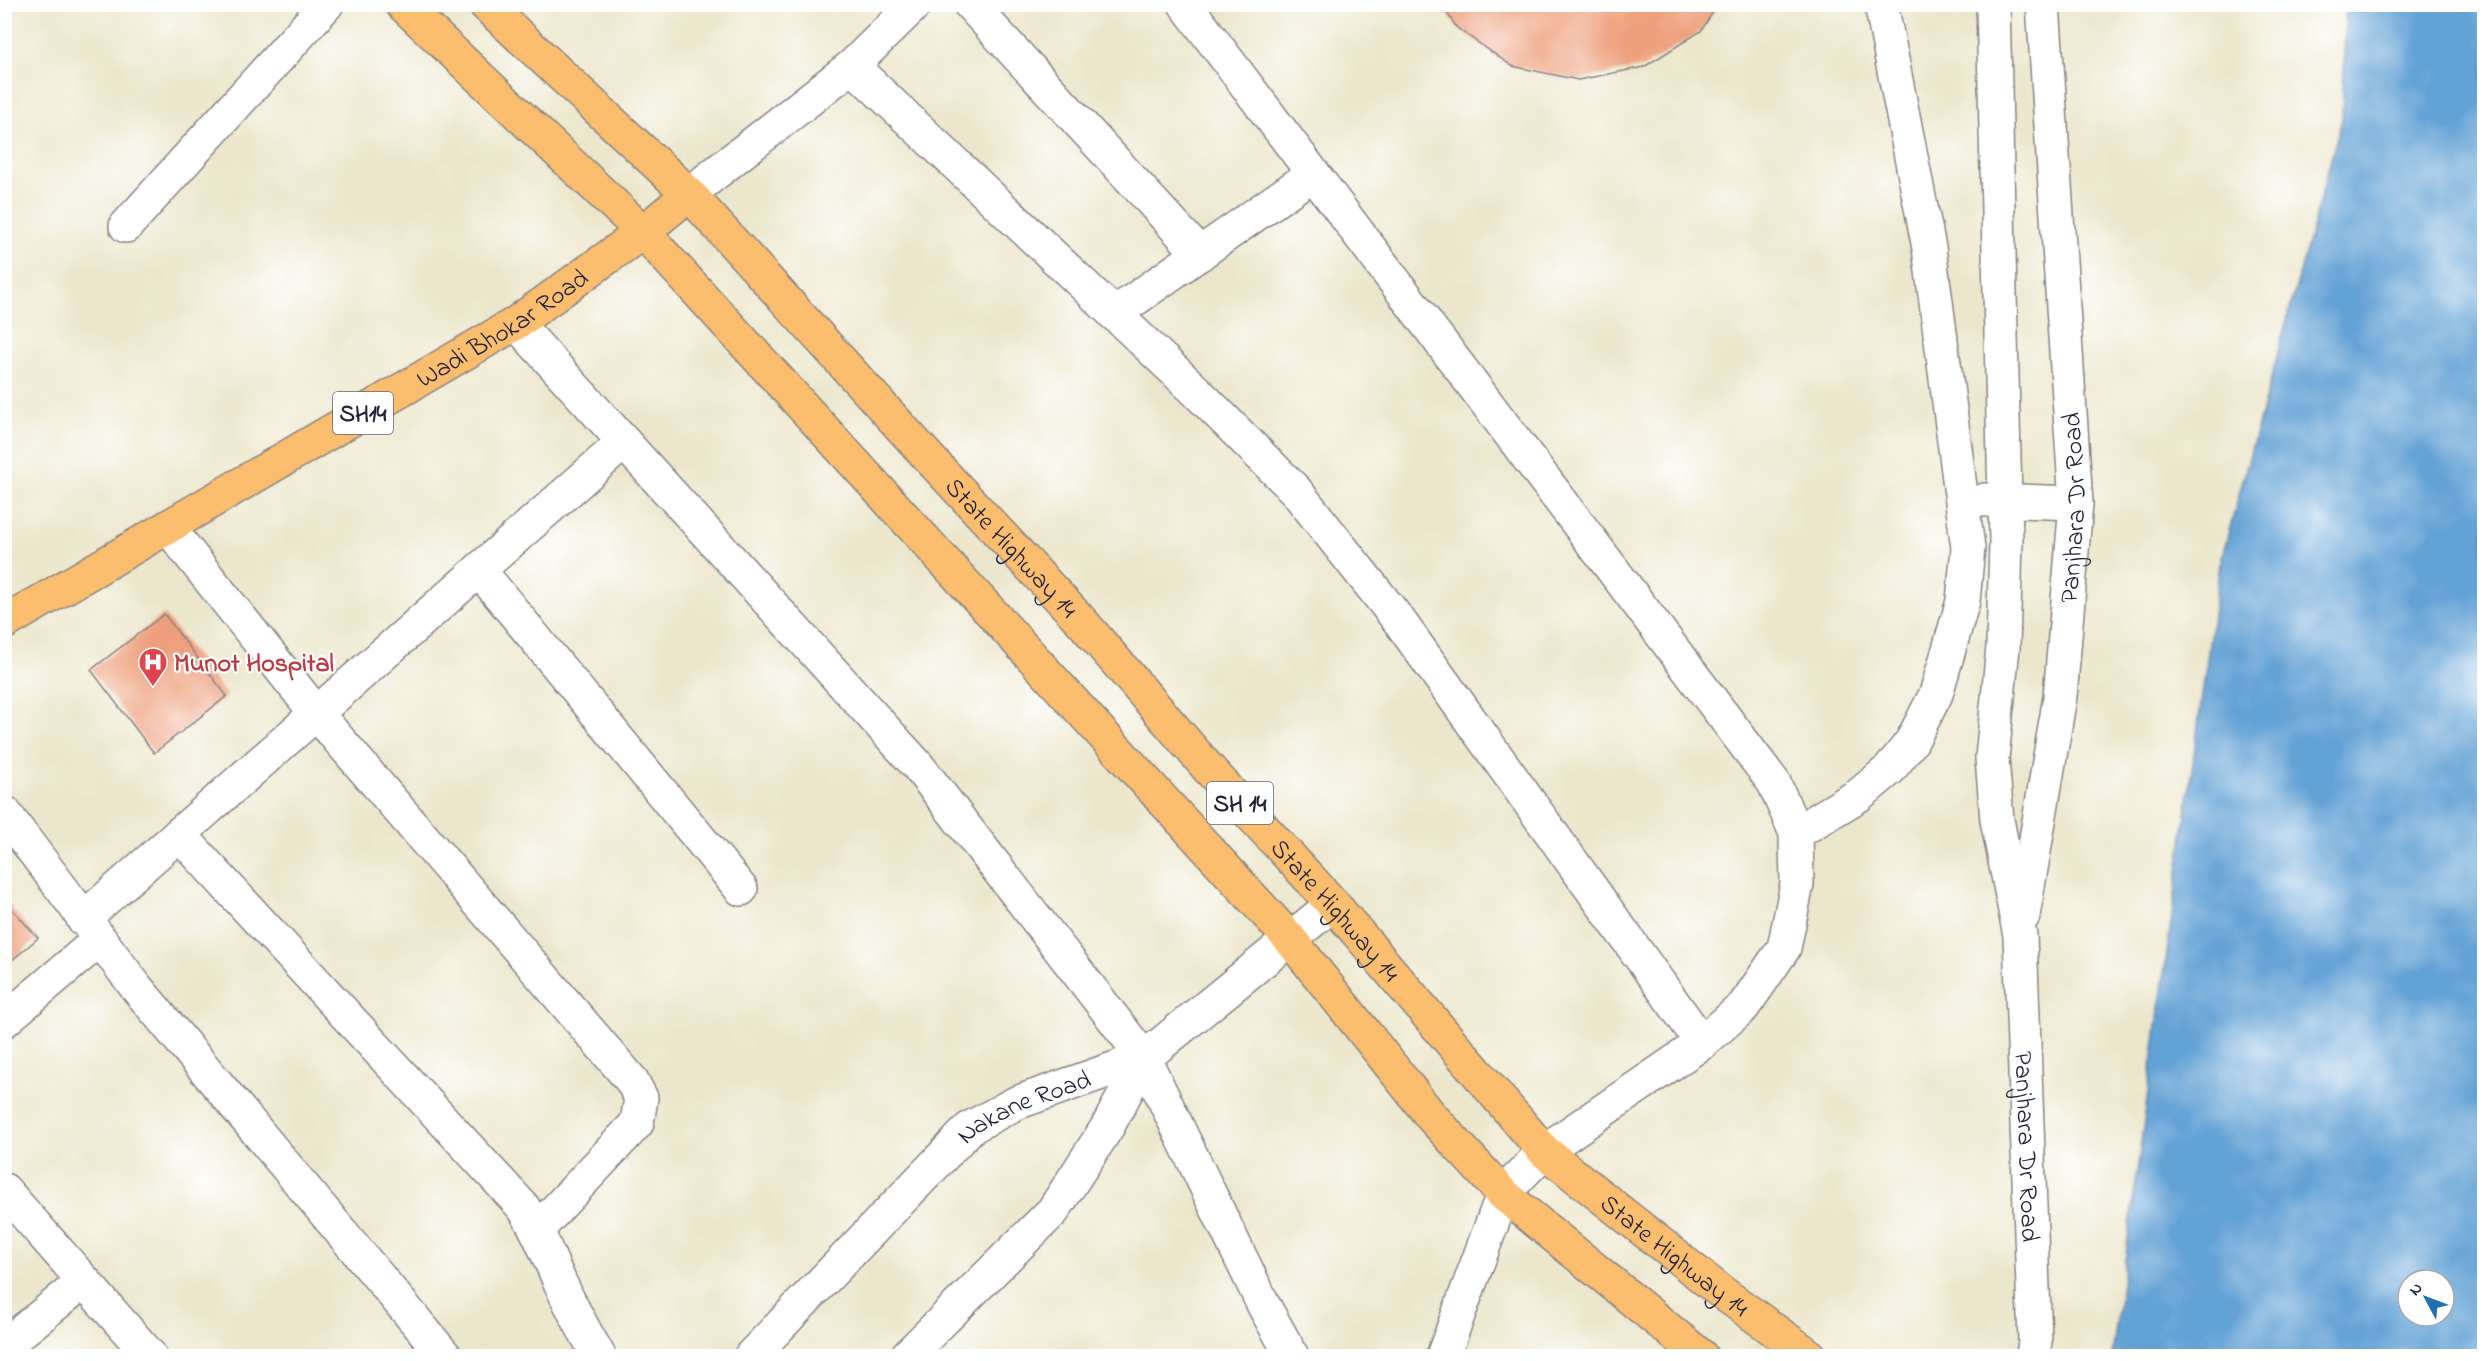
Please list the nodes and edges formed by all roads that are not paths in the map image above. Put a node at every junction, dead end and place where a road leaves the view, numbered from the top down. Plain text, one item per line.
1 (327, 4) edge
2 (402, 4) edge
3 (485, 4) edge
4 (915, 4) edge
5 (970, 4) edge
6 (1185, 4) edge
7 (1881, 4) edge
8 (1993, 4) edge
9 (2043, 4) edge
10 (852, 66) junction
11 (1313, 174) junction
12 (697, 202) junction
13 (126, 226) dead end
14 (643, 232) junction
15 (1200, 254) junction
16 (1114, 314) junction
17 (516, 323) junction
18 (624, 442) junction
19 (1961, 499) junction
20 (2005, 501) junction
21 (2076, 503) junction
22 (168, 527) junction
23 (479, 570) junction
24 (4, 623) edge
25 (316, 713) junction
26 (4, 812) edge
27 (1796, 833) junction
28 (179, 834) junction
29 (741, 889) dead end
30 (1334, 904) junction
31 (91, 929) junction
32 (2020, 936) junction
33 (1290, 939) junction
34 (4, 1022) edge
35 (1701, 1043) junction
36 (1144, 1058) junction
37 (1544, 1151) junction
38 (4, 1190) edge
39 (1503, 1194) junction
40 (538, 1229) junction
41 (84, 1281) junction
42 (4, 1346) edge
43 (150, 1356) edge
44 (445, 1356) edge
45 (599, 1356) edge
46 (751, 1356) edge
47 (907, 1356) edge
48 (1292, 1356) edge
49 (1443, 1356) edge
50 (1701, 1356) edge
51 (1810, 1356) edge
52 (2033, 1356) edge

1 - 13 street
2 - 14 main road, State Highway 14
3 - 12 main road, State Highway 14
4 - 10 street
5 - 15 street
6 - 11 street
7 - 19 street
8 - 20 street, Panjhara Dr Road
9 - 21 street, Panjhara Dr Road
10 - 12 street
10 - 16 street
11 - 15 street
11 - 27 street
12 - 14 main road, Wadi Bhokar Road / SH14
12 - 30 main road, State Highway 14 / SH 14
14 - 17 main road, Wadi Bhokar Road / SH14
14 - 33 main road, State Highway 14 / SH 14
15 - 16 street
16 - 35 street
17 - 18 street
17 - 22 main road, Wadi Bhokar Road / SH14
18 - 23 street
18 - 36 street
19 - 20 street
19 - 27 street
20 - 21 street
20 - 32 street, Panjhara Dr Road
21 - 32 street, Panjhara Dr Road
22 - 24 main road, Wadi Bhokar Road / SH14
22 - 25 street
23 - 25 street
23 - 29 street
25 - 28 street
25 - 40 street
26 - 31 street
27 - 35 street
28 - 31 street
28 - 40 street
30 - 33 street, Nakane Road
30 - 37 main road, State Highway 14 / SH 14
31 - 34 street
31 - 44 street
32 - 52 street, Panjhara Dr Road
33 - 36 street, Nakane Road
33 - 39 main road, State Highway 14 / SH 14
35 - 37 street
36 - 46 street, Nakane Road
36 - 47 street
36 - 48 street
37 - 39 street
37 - 51 main road, State Highway 14 / SH 14
38 - 41 street
39 - 49 street
39 - 50 main road, State Highway 14 / SH 14
40 - 45 street
41 - 42 street
41 - 43 street

